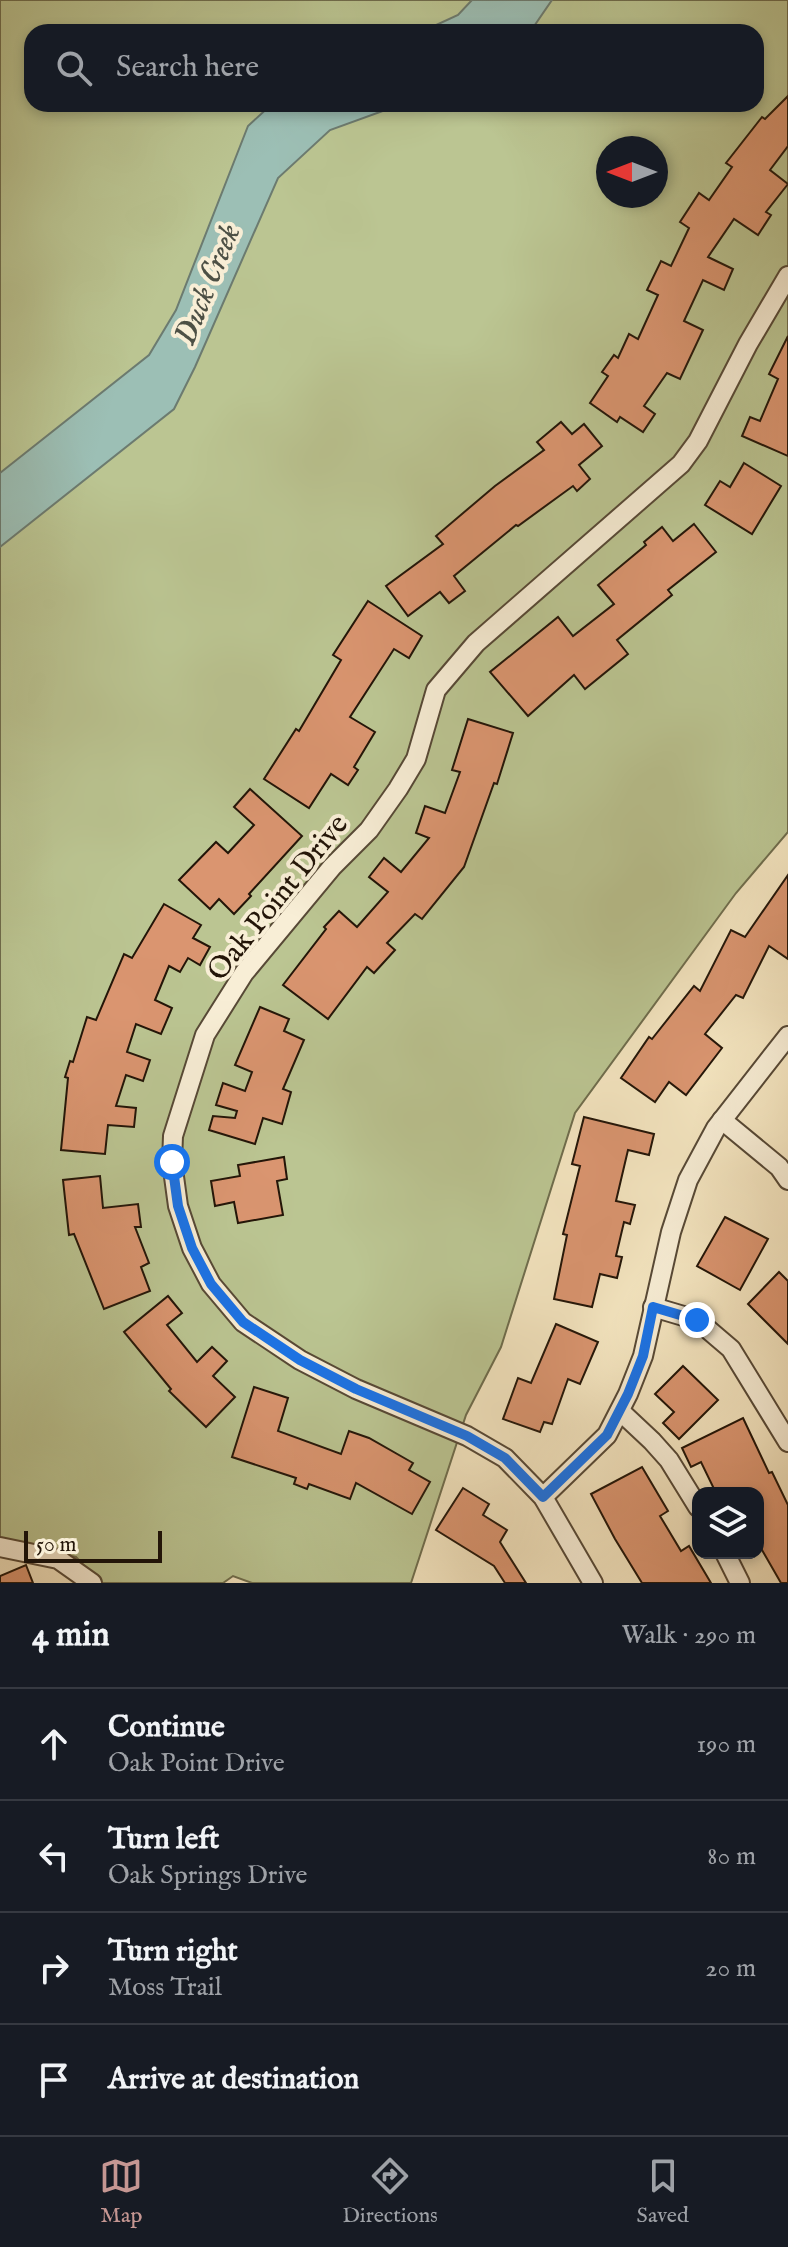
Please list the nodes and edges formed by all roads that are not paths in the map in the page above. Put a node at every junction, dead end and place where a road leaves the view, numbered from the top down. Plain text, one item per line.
1 (788, 276) edge
2 (788, 1036) edge
3 (722, 1120) junction
4 (788, 1180) edge
5 (653, 1307) junction
6 (620, 1411) junction
7 (788, 1442) edge
8 (543, 1497) junction
9 (692, 1497) edge
10 (0, 1547) edge
11 (728, 1559) edge
12 (92, 1583) edge
13 (593, 1583) edge
14 (740, 1583) edge

1 - 8 street, Oak Point Drive
2 - 3 street
3 - 4 street
3 - 5 street
5 - 6 street
5 - 7 street
6 - 8 street
6 - 9 street
8 - 13 street, Oak Point Drive
10 - 12 street
11 - 14 street

